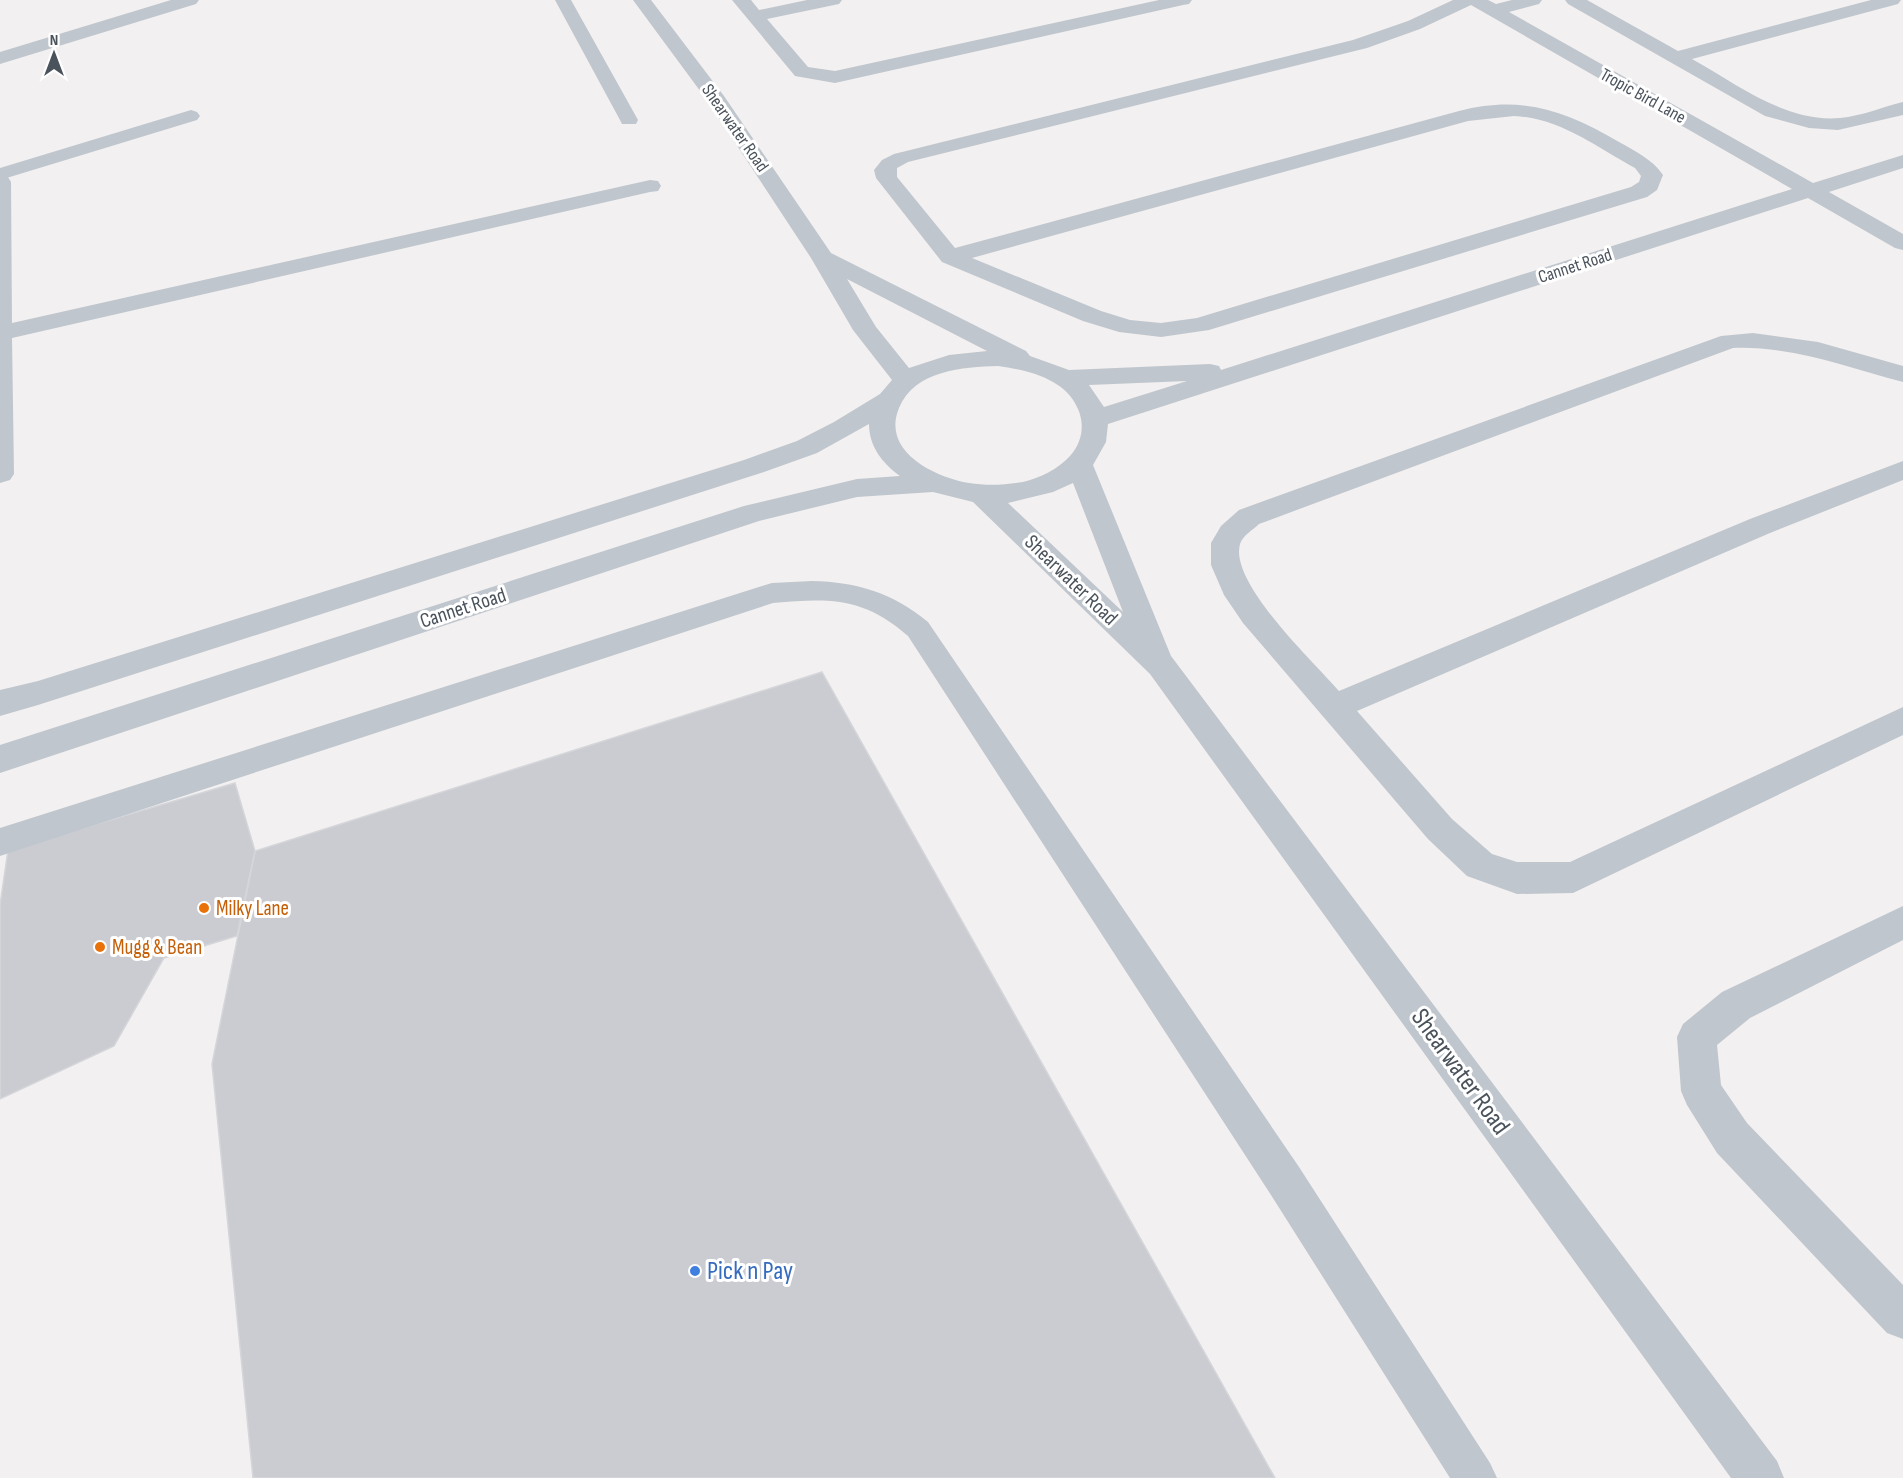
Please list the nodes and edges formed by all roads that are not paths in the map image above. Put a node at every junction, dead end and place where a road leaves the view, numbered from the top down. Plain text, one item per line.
1 (190, 0) edge
2 (563, 0) edge
3 (642, 0) edge
4 (741, 0) edge
5 (833, 0) edge
6 (1183, 0) edge
7 (1468, 0) edge
8 (1533, 0) edge
9 (1574, 0) edge
10 (1892, 0) edge
11 (1483, 5) edge
12 (755, 16) junction
13 (0, 58) edge
14 (1674, 58) junction
15 (1903, 108) edge
16 (191, 116) dead end
17 (629, 120) dead end
18 (1903, 161) edge
19 (0, 174) edge
20 (0, 182) edge
21 (650, 186) dead end
22 (1813, 191) junction
23 (1903, 243) edge
24 (950, 257) junction
25 (823, 258) junction
26 (0, 333) edge
27 (1030, 363) junction
28 (1248, 370) junction
29 (1903, 374) edge
30 (1065, 378) junction
31 (898, 390) junction
32 (1095, 419) junction
33 (1079, 464) junction
34 (1903, 470) edge
35 (0, 474) edge
36 (932, 483) junction
37 (981, 494) junction
38 (1161, 666) junction
39 (0, 703) edge
40 (1334, 707) junction
41 (1903, 720) edge
42 (0, 759) edge
43 (0, 842) edge
44 (1903, 922) edge
45 (1903, 1317) edge
46 (1475, 1478) edge
47 (1760, 1478) edge

1 - 13 street
2 - 17 lane
3 - 25 street, Shearwater Road
4 - 12 street
5 - 12 street
6 - 12 street
7 - 24 street
8 - 11 street
9 - 14 street
10 - 14 street
11 - 22 street, Tropic Bird Lane
14 - 15 street
16 - 19 lane
18 - 22 street, Cannet Road
20 - 26 street
21 - 26 street
22 - 23 street, Tropic Bird Lane
22 - 28 street, Cannet Road
24 - 24 street
25 - 27 street, Shearwater Road
25 - 31 street, Shearwater Road
26 - 35 street
27 - 30 street
27 - 31 street
28 - 30 street, Cannet Road
28 - 32 street, Cannet Road
29 - 40 street
30 - 32 street
31 - 36 street
31 - 39 street
32 - 33 street
33 - 37 street
33 - 38 street, Shearwater Road
34 - 40 street
36 - 37 street
36 - 42 street, Cannet Road
37 - 38 street, Shearwater Road
38 - 47 street, Shearwater Road
40 - 41 street
43 - 46 lane
44 - 45 street

